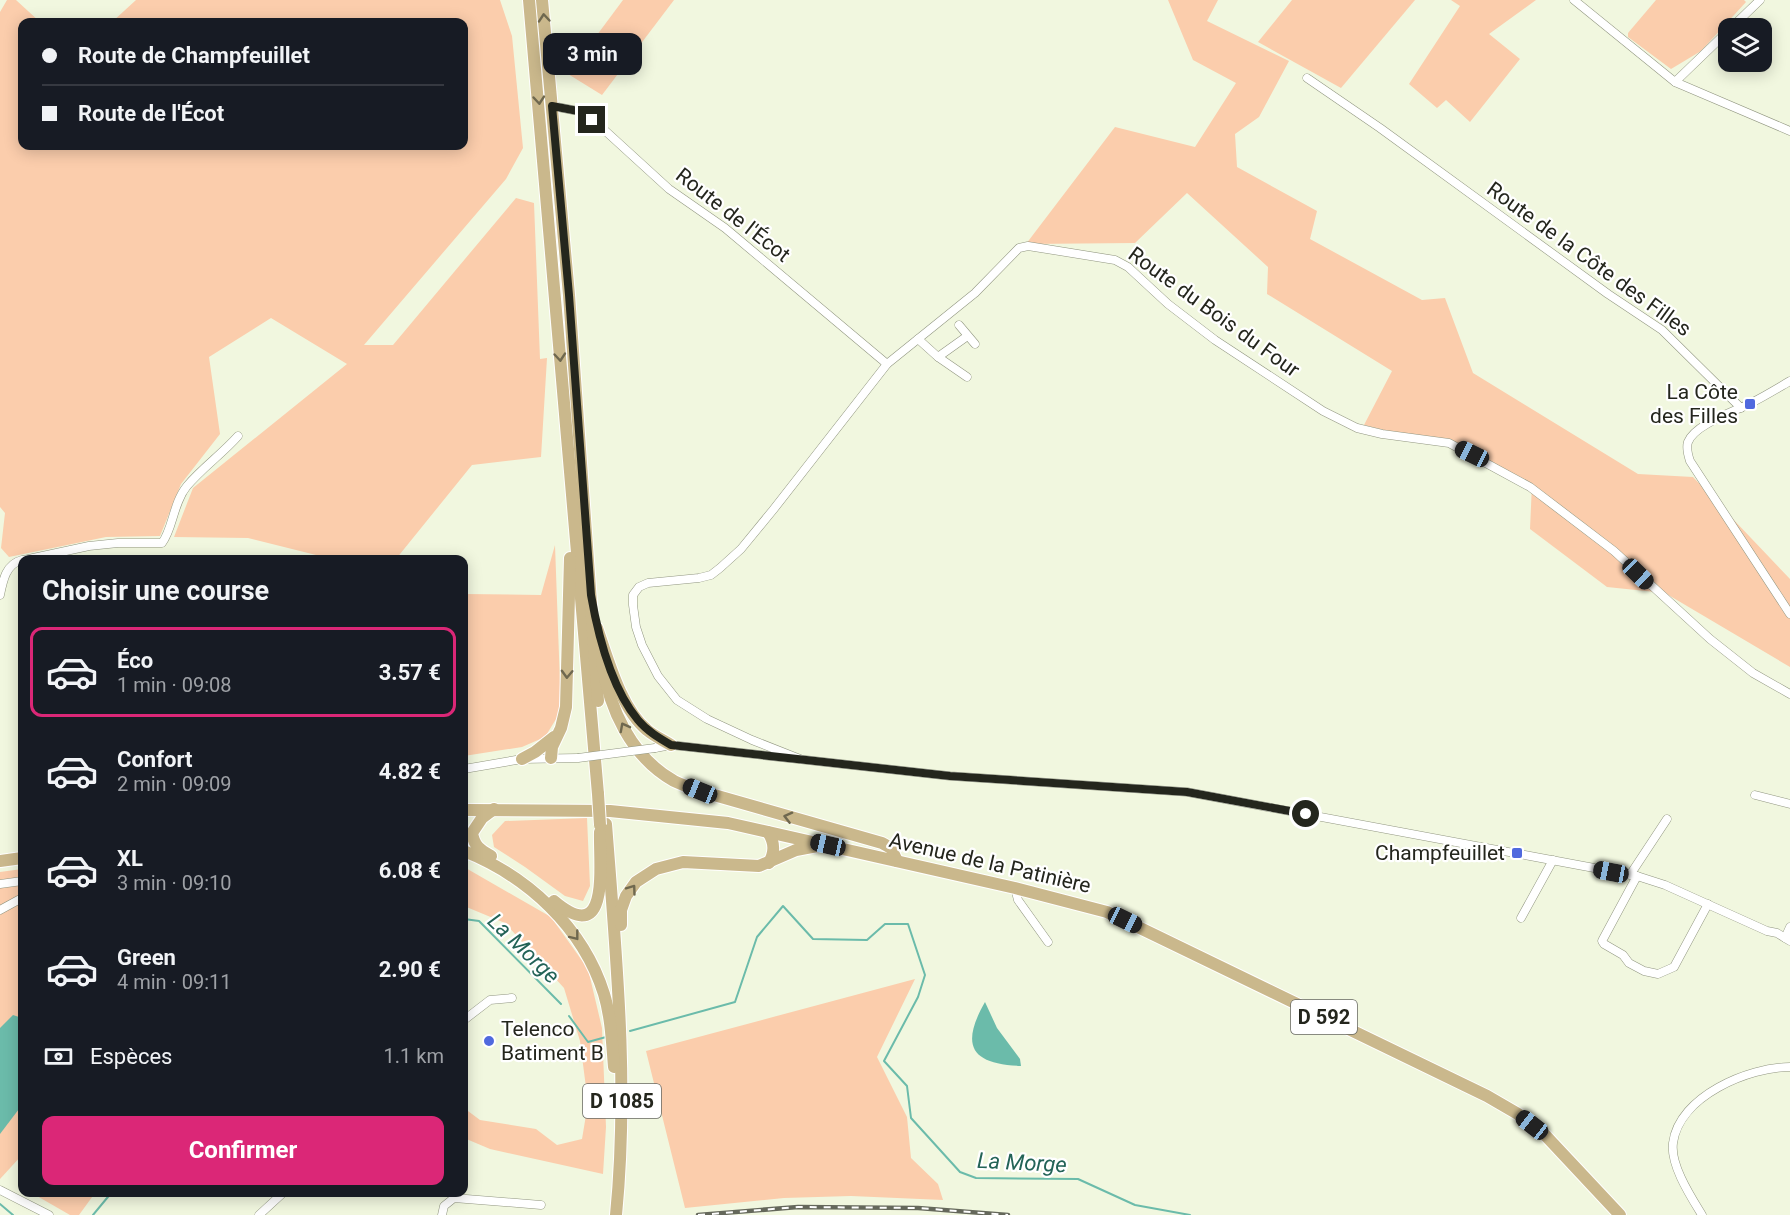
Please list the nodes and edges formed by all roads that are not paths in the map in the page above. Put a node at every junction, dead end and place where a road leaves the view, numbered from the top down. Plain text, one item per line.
1 (532, 0) edge
2 (1574, 0) edge
3 (1760, 0) edge
4 (1742, 18) edge
5 (1718, 41) edge
6 (1307, 78) dead end
7 (1675, 82) junction
8 (552, 106) junction
9 (1790, 131) edge
10 (959, 325) dead end
11 (966, 336) junction
12 (918, 339) junction
13 (975, 344) dead end
14 (938, 357) junction
15 (887, 364) junction
16 (967, 377) dead end
17 (1790, 381) edge
18 (1742, 408) junction
19 (238, 436) dead end
20 (570, 482) junction
21 (51, 555) edge
22 (18, 561) edge
23 (0, 595) edge
24 (591, 595) junction
25 (1790, 614) edge
26 (597, 627) junction
27 (1790, 694) edge
28 (558, 734) junction
29 (671, 745) junction
30 (551, 758) junction
31 (522, 759) junction
32 (800, 759) junction
33 (468, 768) edge
34 (601, 795) junction
35 (1755, 795) dead end
36 (1790, 804) edge
37 (494, 809) junction
38 (468, 810) edge
39 (1667, 819) dead end
40 (603, 824) junction
41 (768, 832) junction
42 (828, 845) junction
43 (468, 853) edge
44 (18, 859) edge
45 (1553, 860) junction
46 (0, 861) edge
47 (897, 861) junction
48 (768, 863) junction
49 (1633, 876) junction
50 (18, 882) edge
51 (0, 884) edge
52 (1015, 888) junction
53 (18, 900) edge
54 (1708, 904) junction
55 (0, 910) edge
56 (1521, 918) dead end
57 (1790, 927) edge
58 (1787, 940) edge
59 (1048, 942) dead end
60 (619, 986) junction
61 (512, 998) dead end
62 (468, 1017) edge
63 (1790, 1067) edge
64 (615, 1075) junction
65 (0, 1190) edge
66 (279, 1197) edge
67 (541, 1205) dead end
68 (49, 1215) edge
69 (259, 1215) edge
70 (441, 1215) edge
71 (610, 1215) edge
72 (616, 1215) edge
73 (1620, 1215) edge
74 (1702, 1215) edge

8 -> 1 main road, D 1085
1 -> 20 main road, D 1085
2 - 7 street
3 - 4 street
5 - 7 street
6 - 18 street, Route de la Côte des Filles
7 - 9 street
8 - 15 street, Route de l'Écot
8 - 24 main road, D 1085
10 - 11 street
11 - 13 street
11 - 14 street
12 - 14 street
12 - 15 street, Route du Bois du Four
12 - 27 street, Route du Bois du Four
14 - 16 street
15 - 32 street, Route du Bois du Four
17 - 18 street
18 - 25 street
19 - 21 street
20 -> 28 main road
20 - 34 main road, D 1085
22 - 23 street
24 - 26 main road
24 - 34 main road, D 1085
26 - 29 main road
47 -> 26 main road
28 - 30 main road
28 - 31 main road
29 - 30 street, bridge
29 - 32 street
30 - 31 street
31 - 33 street
32 - 45 street
34 - 40 main road, D 1085
35 - 36 street
37 - 38 main road
37 - 40 main road
37 - 41 main road, D 592
39 - 49 street
40 - 60 main road, D 1085
40 - 64 main road, D 1085
41 - 42 main road, Avenue de la Patinière / D 592
41 - 48 main road
42 - 47 main road, Avenue de la Patinière / D 592
42 - 48 main road
43 -> 64 main road
44 - 46 main road
45 - 49 street
45 - 56 street
47 - 52 main road, Avenue de la Patinière / D 592
60 -> 48 main road
49 - 54 street
49 - 54 street
50 - 51 street
52 - 59 street
52 - 73 main road, Avenue de la Patinière / D 592
53 - 55 street
54 - 58 street
57 - 58 street
60 - 72 main road, D 1085
61 - 62 street
63 - 74 street
64 - 71 main road, D 1085
65 - 68 street
66 - 69 street
67 - 70 street

